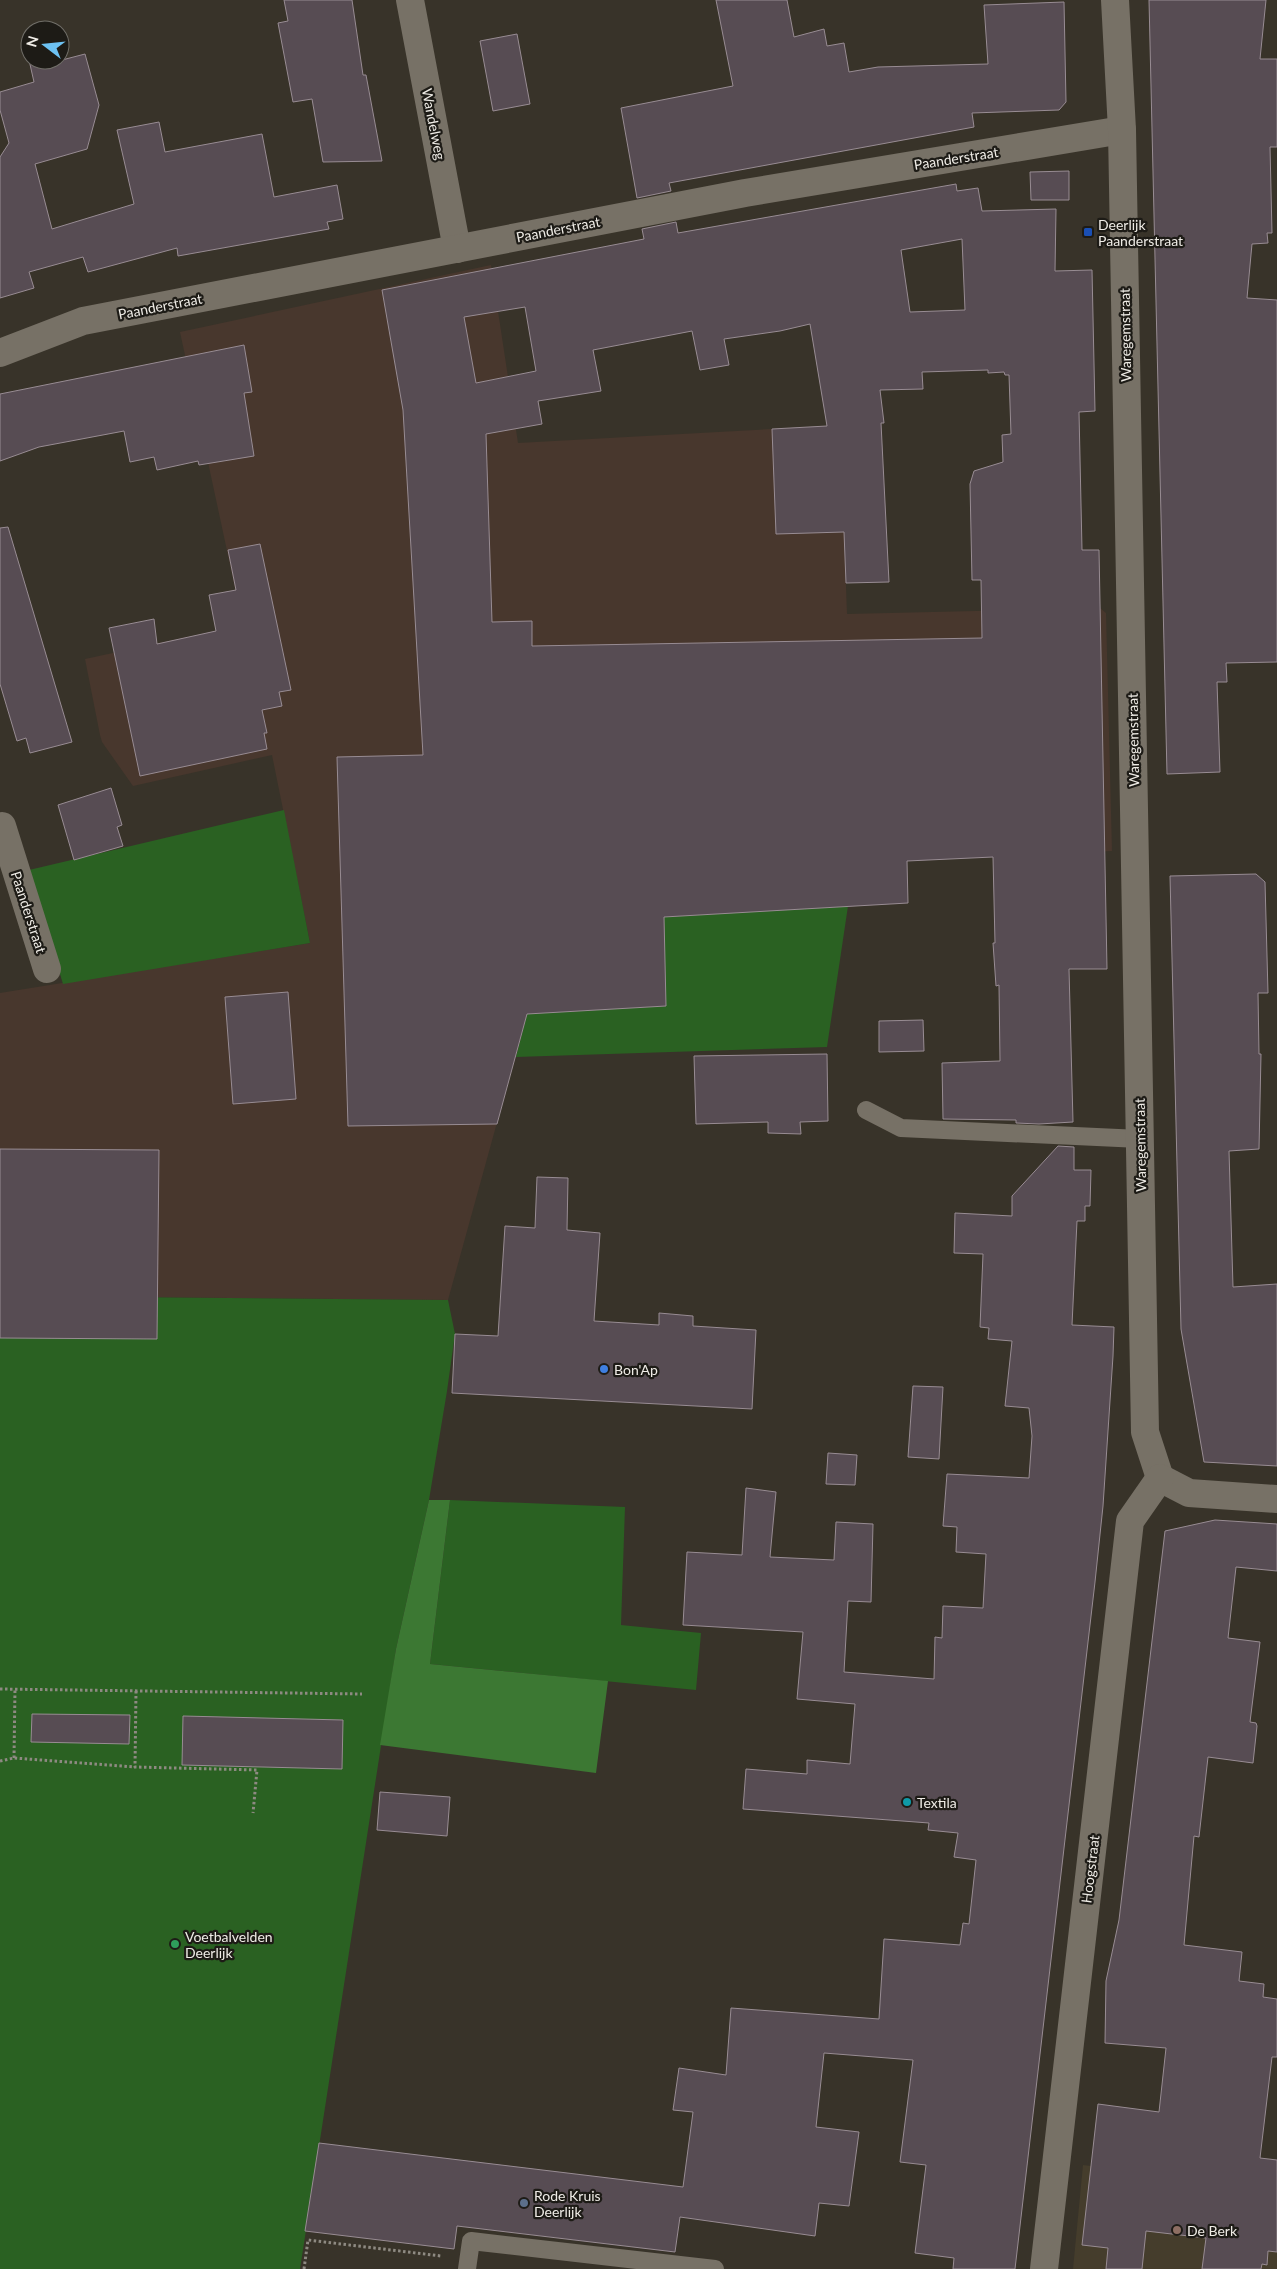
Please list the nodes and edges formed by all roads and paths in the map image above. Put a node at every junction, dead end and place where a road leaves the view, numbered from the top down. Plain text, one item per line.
1 (410, 0) edge
2 (1115, 0) edge
3 (1122, 130) junction
4 (457, 248) junction
5 (0, 353) edge
6 (1, 824) edge
7 (47, 969) dead end
8 (866, 1110) dead end
9 (1140, 1139) junction
10 (1160, 1478) junction
11 (1277, 1500) edge
12 (0, 1689) edge
13 (15, 1689) junction
14 (136, 1691) junction
15 (362, 1694) dead end
16 (14, 1758) junction
17 (0, 1761) edge
18 (135, 1767) junction
19 (254, 1813) dead end
20 (468, 2264) edge
21 (304, 2269) edge
22 (715, 2269) edge
23 (1044, 2269) edge

1 - 4 street, Wandelweg
2 - 3 street, Waregemstraat
3 - 4 street, Paanderstraat
3 - 9 street, Waregemstraat
4 - 5 street, Paanderstraat
6 - 7 street, Paanderstraat
8 - 9 lane
9 - 10 street, Waregemstraat
10 - 11 street
10 - 23 street, Hoogstraat
12 - 13 path
13 - 14 path
13 - 16 path
14 - 15 path
14 - 18 path
16 - 17 path
16 - 18 path
18 - 19 path
20 - 21 path
20 - 22 lane

